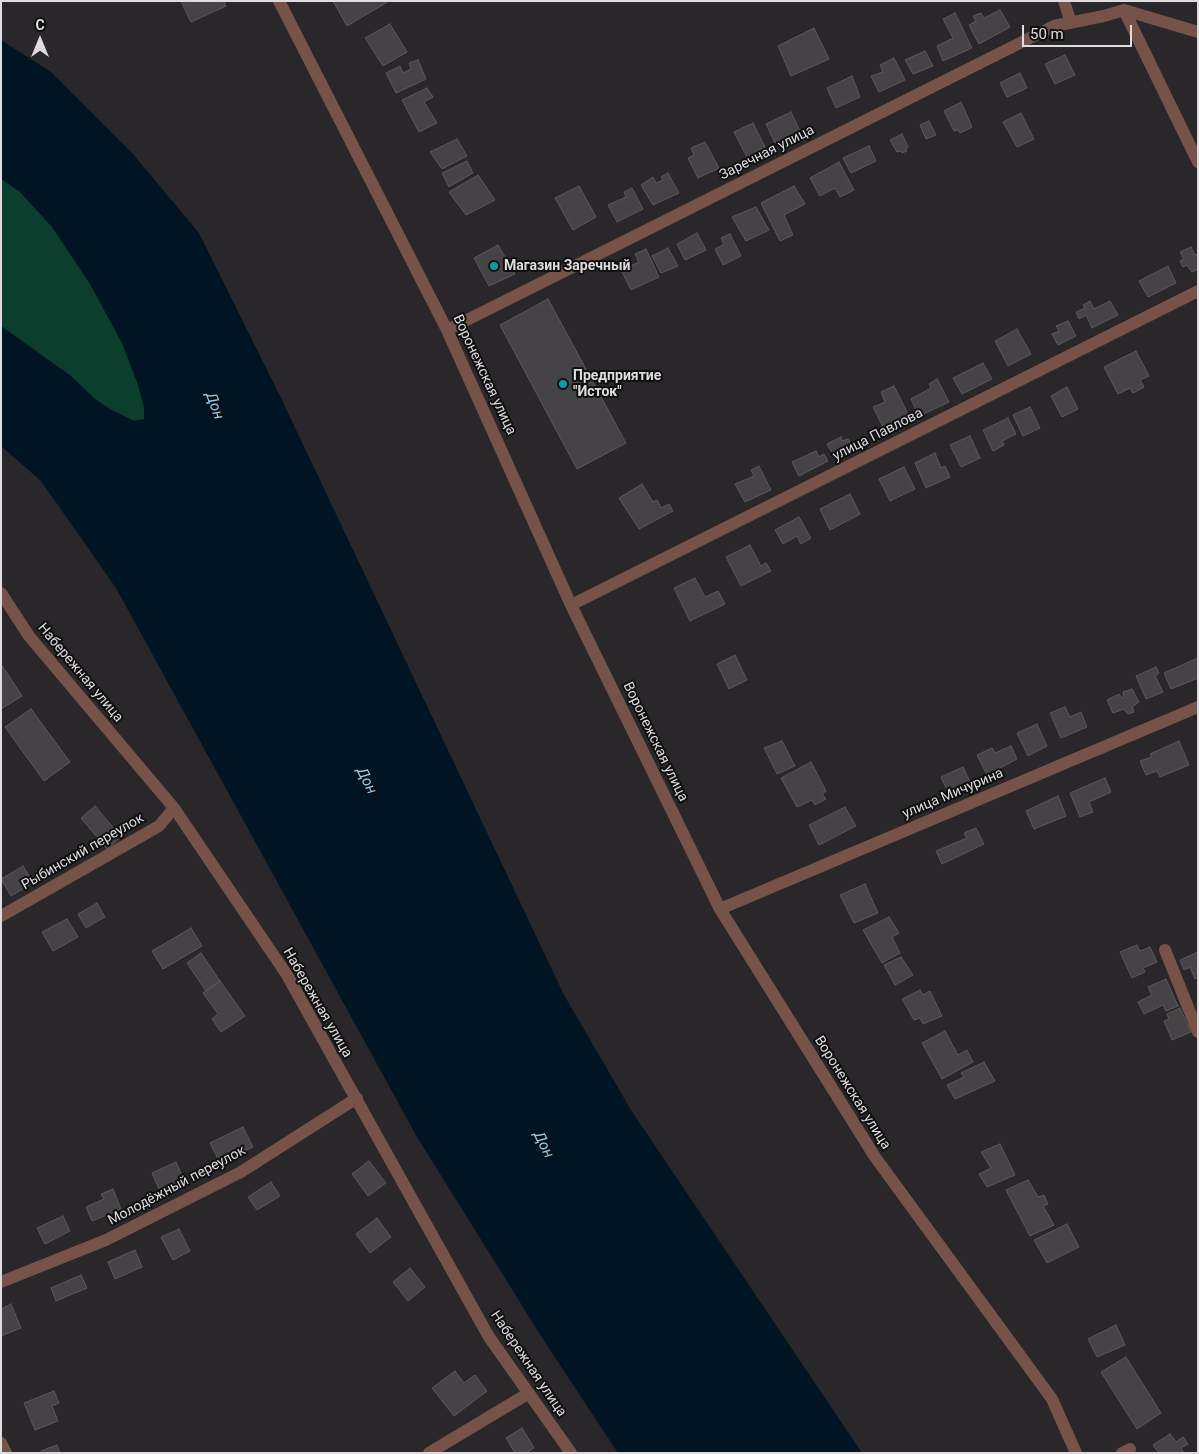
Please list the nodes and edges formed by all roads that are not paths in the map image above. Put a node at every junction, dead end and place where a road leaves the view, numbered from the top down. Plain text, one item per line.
1 (279, 1) edge
2 (1064, 1) edge
3 (1124, 10) junction
4 (1071, 23) junction
5 (1198, 32) edge
6 (1198, 162) edge
7 (1198, 291) edge
8 (447, 330) junction
9 (1, 593) edge
10 (571, 605) junction
11 (1198, 707) edge
12 (174, 808) junction
13 (720, 909) junction
14 (1, 916) edge
15 (1165, 950) dead end
16 (1198, 1032) edge
17 (357, 1098) junction
18 (1, 1282) edge
19 (529, 1393) junction
20 (1, 1443) edge
21 (6, 1453) edge
22 (429, 1453) edge
23 (571, 1453) edge
24 (1076, 1453) edge

1 - 8 street, Воронежская улица
2 - 4 street
3 - 4 street, Заречная улица
3 - 5 street
3 - 6 street
4 - 8 street, Заречная улица
7 - 10 street, улица Павлова
8 - 10 street, Воронежская улица
9 - 12 street, Набережная улица
10 - 13 street, Воронежская улица
11 - 13 street, улица Мичурина
12 - 14 street, Рыбинский переулок
12 - 17 street, Набережная улица
13 - 24 street, Воронежская улица
15 - 16 street
17 - 18 street, Молодёжный переулок
17 - 19 street, Набережная улица
19 - 22 street
19 - 23 street, Набережная улица
20 - 21 street

